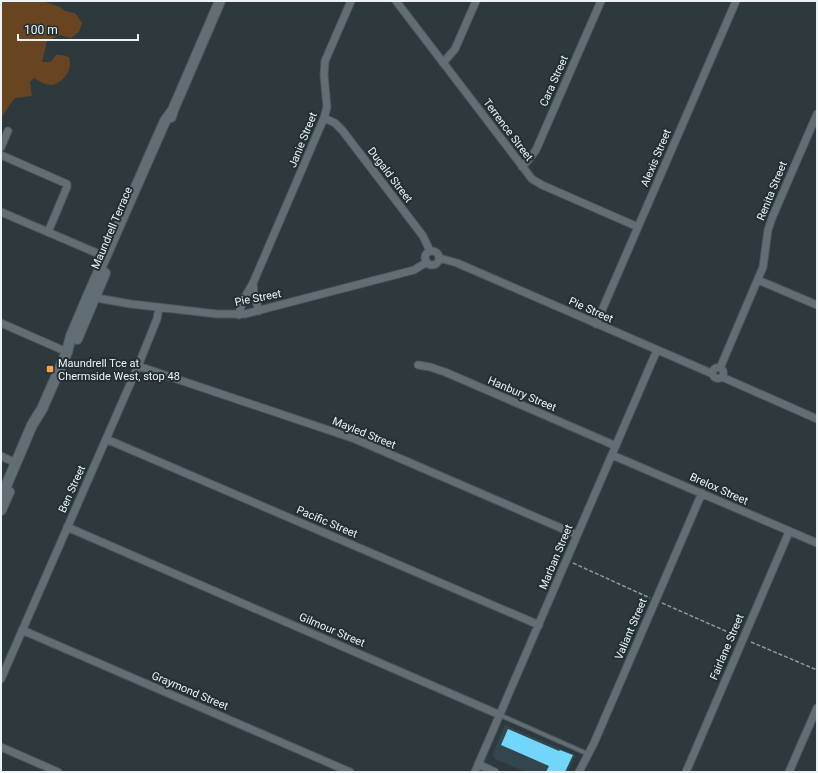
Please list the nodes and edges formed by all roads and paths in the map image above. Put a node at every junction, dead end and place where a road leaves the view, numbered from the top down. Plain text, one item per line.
1 (220, 1) edge
2 (351, 1) edge
3 (396, 1) edge
4 (476, 1) edge
5 (601, 1) edge
6 (736, 1) edge
7 (443, 63) junction
8 (173, 110) junction
9 (817, 114) edge
10 (324, 118) junction
11 (8, 130) dead end
12 (1, 147) edge
13 (1, 155) edge
14 (522, 167) junction
15 (1, 212) edge
16 (638, 227) junction
17 (48, 232) junction
18 (430, 251) junction
19 (106, 257) junction
20 (439, 258) junction
21 (427, 262) junction
22 (758, 280) junction
23 (253, 283) junction
24 (92, 297) junction
25 (817, 305) edge
26 (159, 307) junction
27 (259, 311) junction
28 (240, 315) junction
29 (1, 323) edge
30 (596, 324) junction
31 (657, 350) junction
32 (67, 352) junction
33 (418, 365) dead end
34 (138, 366) junction
35 (720, 368) junction
36 (713, 374) junction
37 (722, 377) junction
38 (42, 409) junction
39 (817, 420) edge
40 (106, 439) junction
41 (616, 446) junction
42 (612, 454) junction
43 (1, 456) edge
44 (16, 463) junction
45 (702, 493) junction
46 (1, 498) edge
47 (1, 510) edge
48 (67, 527) junction
49 (789, 532) junction
50 (577, 535) junction
51 (817, 543) edge
52 (566, 560) junction
53 (652, 598) dead end
54 (660, 602) dead end
55 (539, 625) junction
56 (22, 630) junction
57 (739, 637) dead end
58 (747, 640) dead end
59 (817, 670) edge
60 (1, 679) edge
61 (817, 708) edge
62 (500, 715) junction
63 (1, 747) edge
64 (588, 754) junction
65 (478, 764) junction
66 (58, 772) edge
67 (350, 772) edge
68 (475, 772) edge
69 (495, 772) edge
70 (579, 772) edge
71 (686, 772) edge
72 (789, 772) edge

1 - 8 main road, Maundrell Terrace
2 - 10 street, Janie Street
3 - 7 street, Terrence Street
4 - 7 street
5 - 14 street, Cara Street
6 - 16 street, Alexis Street
7 - 14 street, Terrence Street
8 - 19 main road, Maundrell Terrace
8 - 24 main road, Maundrell Terrace
9 - 22 street, Renita Street
10 - 18 street, Dugald Street
10 - 23 street, Janie Street
11 - 12 street
13 - 17 street
14 - 16 street, Terrence Street
15 - 17 street
16 - 30 street, Alexis Street
17 - 19 street
18 - 20 street
18 - 21 street
19 - 24 main road, Maundrell Terrace
20 - 21 street
20 - 30 street, Pie Street
21 - 27 street, Pie Street
22 - 25 street
22 - 35 street, Renita Street
23 - 27 street
23 - 28 street, Janie Street
24 - 26 street, Pie Street
24 - 32 main road, Maundrell Terrace
26 - 28 street, Pie Street
26 - 34 street, Ben Street
27 - 28 street, Pie Street
29 - 32 street
30 - 31 street, Pie Street
31 - 36 street, Pie Street
31 - 41 street, Marban Street
32 - 38 main road, Maundrell Terrace
33 - 41 street, Hanbury Street
34 - 40 street, Ben Street
34 - 50 street, Mayled Street
35 - 36 street
35 - 37 street
36 - 37 street
37 - 39 street
38 - 44 main road, Maundrell Terrace
38 - 47 main road, Maundrell Terrace
40 - 48 street, Ben Street
40 - 55 street, Pacific Street
41 - 42 street, Marban Street
42 - 45 street, Brelox Street
42 - 50 street, Marban Street
43 - 44 street
44 - 46 main road, Maundrell Terrace
45 - 49 street, Brelox Street
45 - 64 street, Valiant Street
48 - 56 street, Ben Street
48 - 62 street, Gilmour Street
49 - 51 street, Brelox Street
49 - 71 street, Fairlane Street
50 - 52 street, Marban Street
52 - 53 path
52 - 55 street, Marban Street
54 - 57 path
55 - 62 street, Marban Street
56 - 60 street, Ben Street
56 - 67 street, Graymond Street
58 - 59 path
61 - 72 street
62 - 64 lane, Gilmour Street
62 - 65 street, Marban Street
63 - 66 street
64 - 70 street, Valiant Street
65 - 68 street, Marban Street
65 - 69 street

